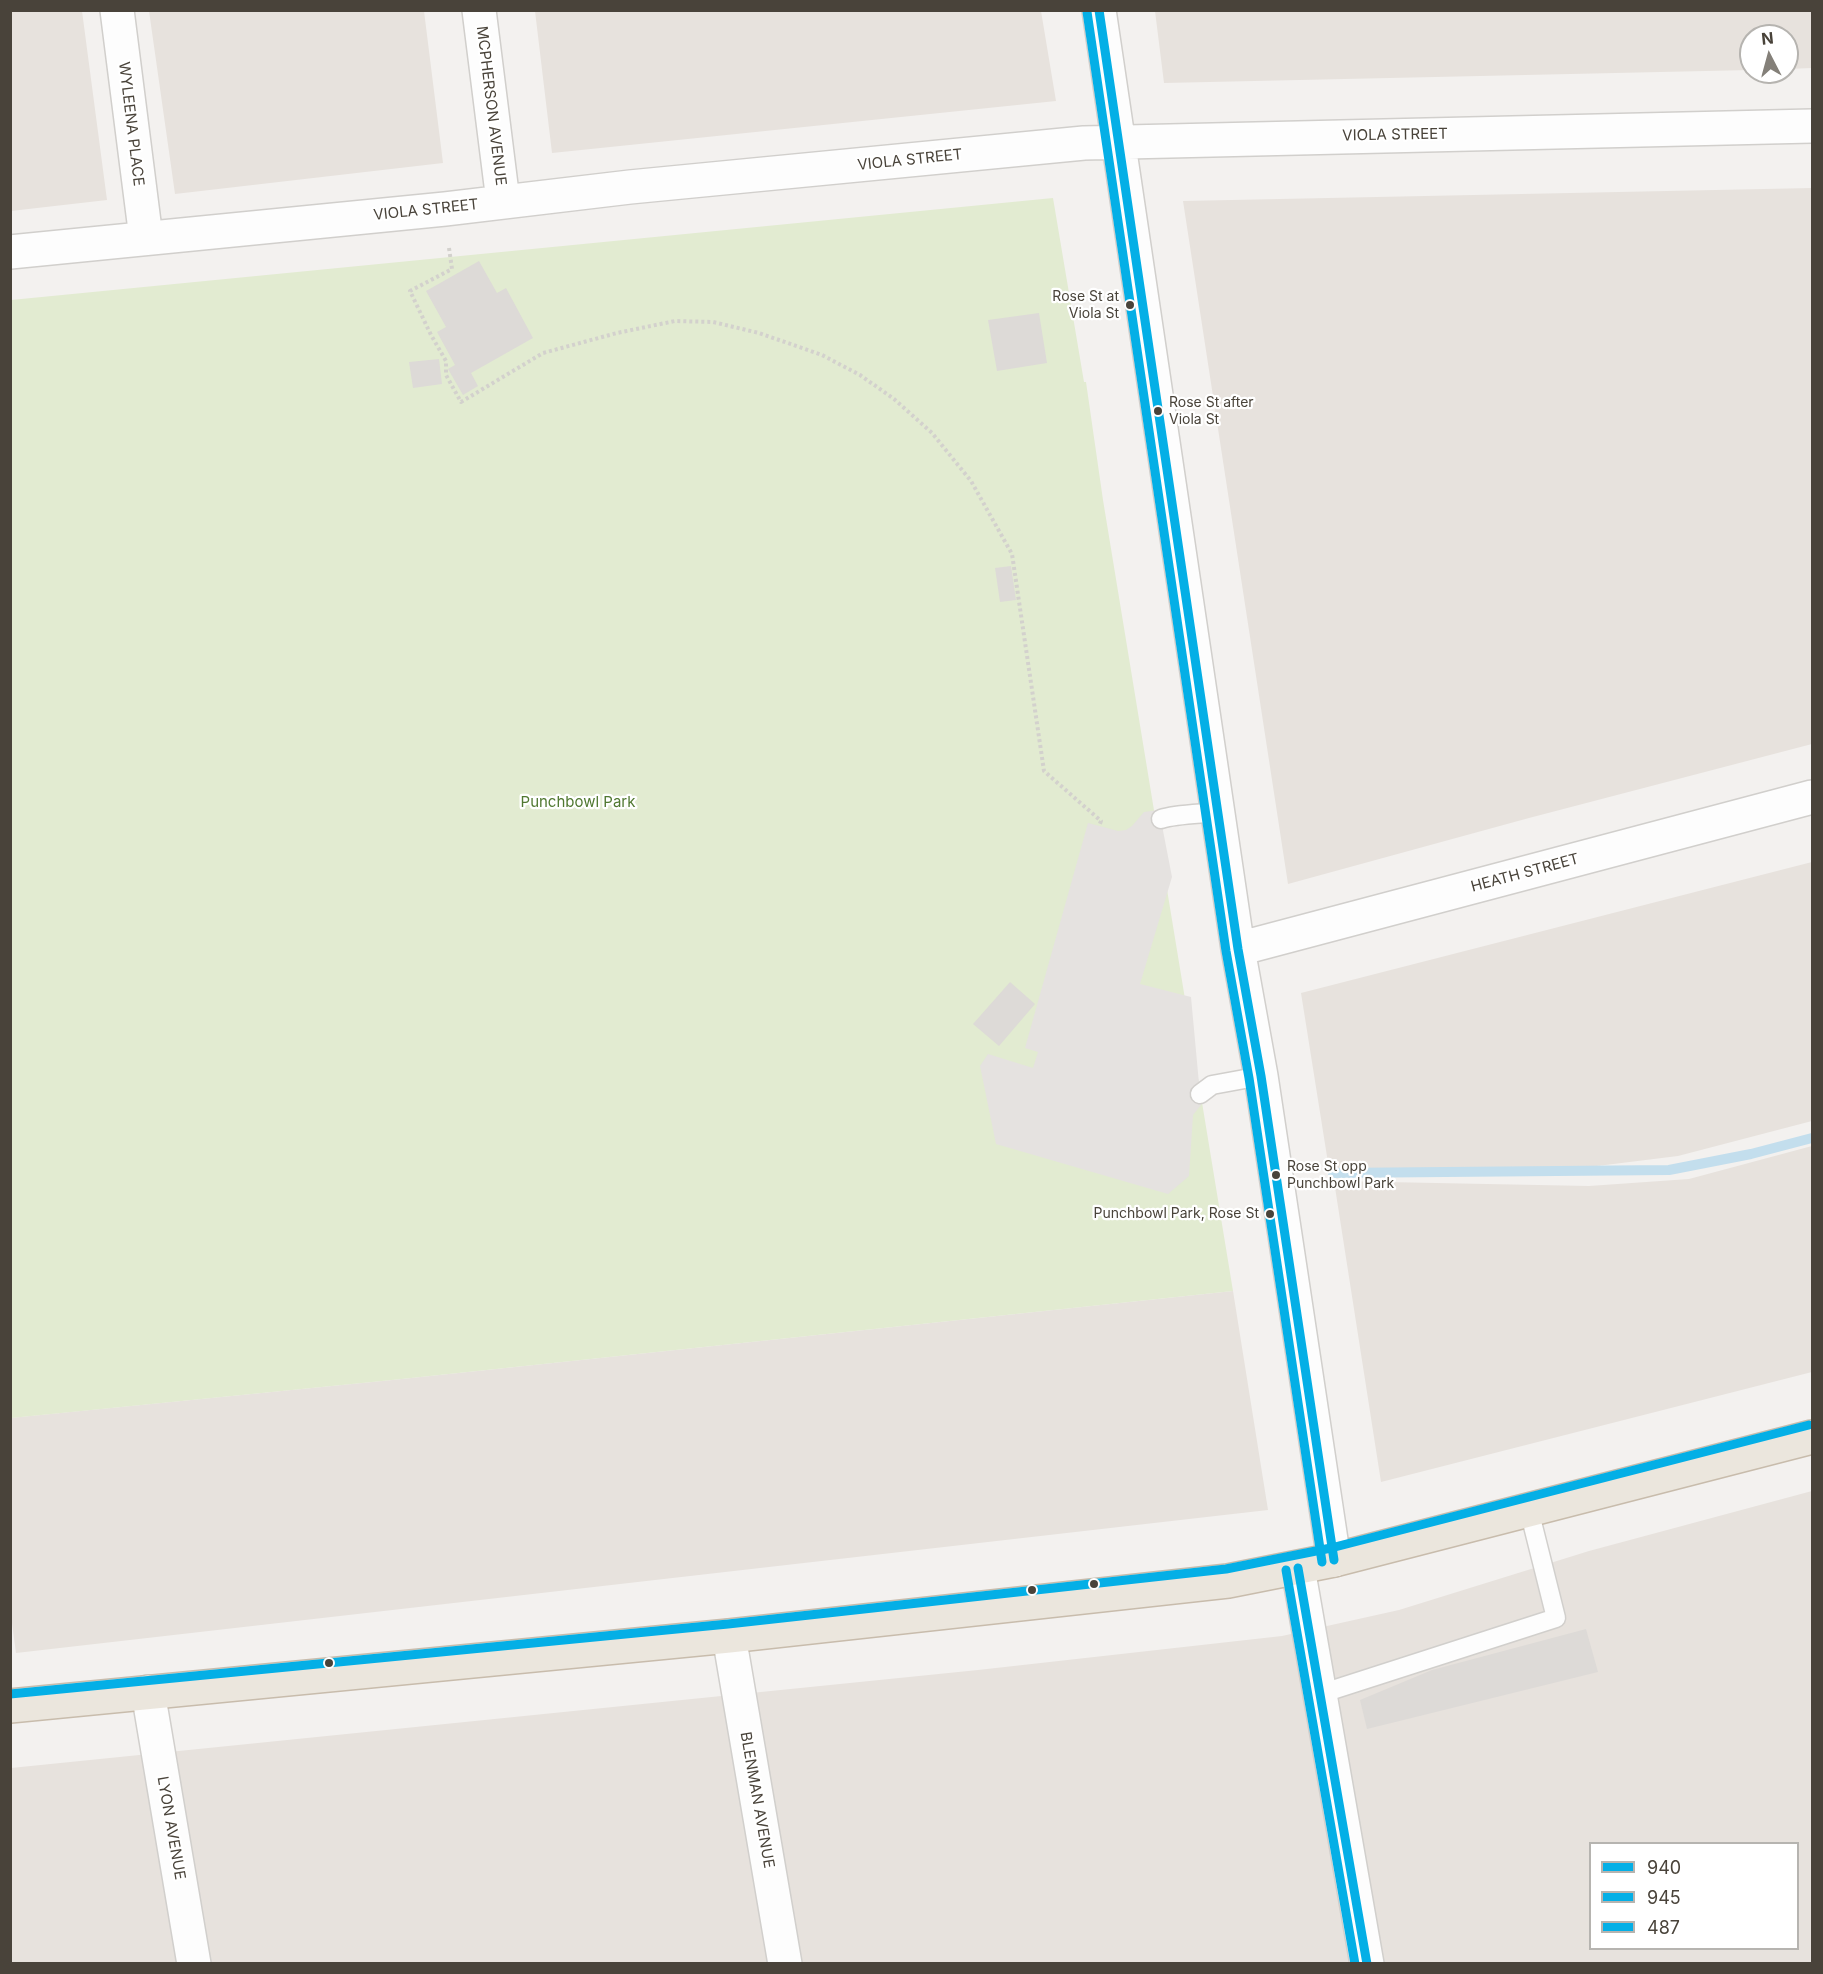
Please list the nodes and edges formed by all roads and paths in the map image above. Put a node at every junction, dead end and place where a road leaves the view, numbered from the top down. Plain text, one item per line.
1 (117, 10) edge
2 (479, 10) edge
3 (1099, 10) edge
4 (1812, 126) edge
5 (1117, 141) junction
6 (503, 201) junction
7 (146, 238) junction
8 (449, 248) dead end
9 (10, 252) edge
10 (1812, 797) edge
11 (1218, 812) junction
12 (1161, 819) dead end
13 (1099, 826) dead end
14 (1238, 949) junction
15 (1261, 1076) junction
16 (1200, 1094) dead end
17 (1812, 1437) edge
18 (1529, 1510) junction
19 (1334, 1560) junction
20 (1299, 1568) junction
21 (729, 1636) junction
22 (148, 1692) junction
23 (1320, 1694) junction
24 (10, 1706) edge
25 (194, 1964) edge
26 (785, 1964) edge
27 (1367, 1964) edge

1 - 7 street, WYLEENA PLACE
2 - 6 street, MCPHERSON AVENUE
3 - 5 street
4 - 5 street, VIOLA STREET
5 - 6 street, VIOLA STREET
5 - 11 street
6 - 7 street, VIOLA STREET
7 - 9 street, VIOLA STREET
8 - 13 path
10 - 14 street, HEATH STREET
11 - 12 lane
11 - 14 street
14 - 15 street
15 - 16 lane
15 - 19 street
17 - 18 highway
18 - 19 highway
18 - 23 lane
19 - 20 highway
20 - 21 highway
20 - 23 street
21 - 22 highway
21 - 26 street, BLENMAN AVENUE
22 - 24 highway
22 - 25 street, LYON AVENUE
23 - 27 street

